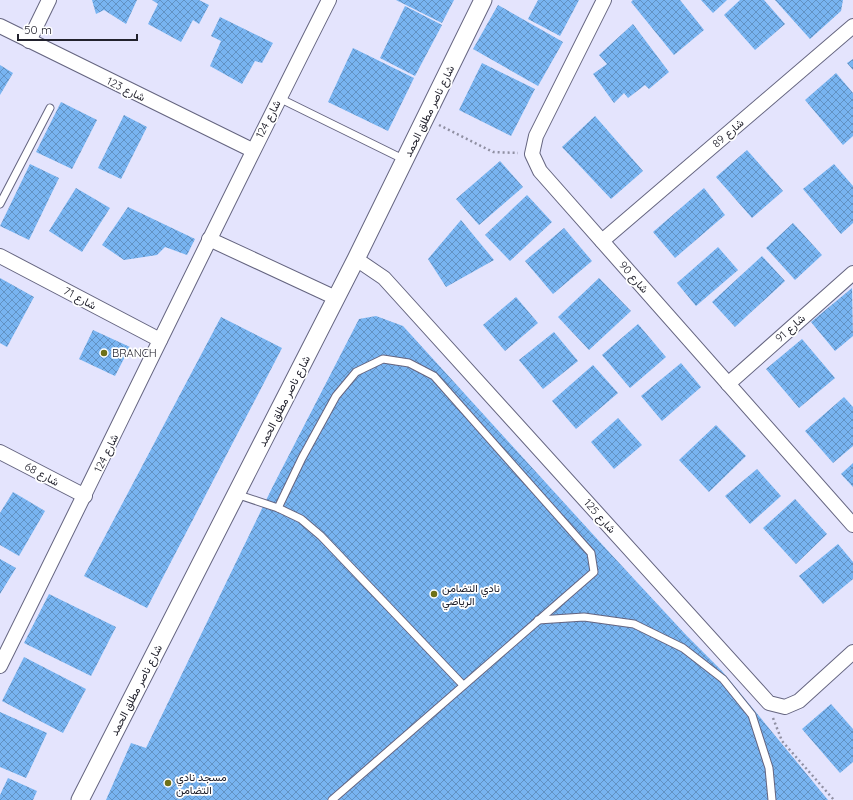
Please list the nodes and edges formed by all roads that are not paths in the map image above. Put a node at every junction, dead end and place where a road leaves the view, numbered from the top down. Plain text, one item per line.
1 (49, 0) edge
2 (328, 0) edge
3 (483, 0) edge
4 (604, 0) edge
5 (0, 26) edge
6 (853, 26) edge
7 (29, 41) junction
8 (279, 98) junction
9 (50, 108) dead end
10 (252, 150) junction
11 (405, 160) junction
12 (0, 204) edge
13 (209, 239) junction
14 (602, 241) junction
15 (0, 256) edge
16 (356, 259) junction
17 (853, 273) edge
18 (336, 298) junction
19 (160, 340) junction
20 (728, 384) junction
21 (0, 452) edge
22 (236, 494) junction
23 (85, 496) junction
24 (278, 508) junction
25 (853, 525) edge
26 (538, 620) junction
27 (3, 651) edge
28 (853, 652) edge
29 (0, 666) edge
30 (463, 685) junction
31 (80, 800) edge
32 (332, 800) edge
33 (772, 800) edge

1 - 7 street
2 - 8 street, شارع 124
3 - 11 street, شارع ناصر مطلق الحمد
4 - 14 street, شارع 90
5 - 7 street, شارع 123
6 - 14 street, شارع 89
7 - 10 street, شارع 123
8 - 10 street, شارع 124
8 - 11 lane
9 - 12 lane
10 - 13 street, شارع 124
11 - 16 street, شارع ناصر مطلق الحمد
13 - 18 street
13 - 19 street, شارع 124
14 - 20 street, شارع 90
15 - 19 street, شارع 71
16 - 18 street, شارع ناصر مطلق الحمد
16 - 28 street, شارع 125
17 - 20 street, شارع 91
18 - 22 street, شارع ناصر مطلق الحمد
19 - 23 street, شارع 124
20 - 25 street, شارع 90
21 - 23 street, شارع 68
22 - 24 lane
22 - 31 street, شارع ناصر مطلق الحمد
23 - 27 street, شارع 124
24 - 26 lane
24 - 30 lane
26 - 30 lane
26 - 33 lane
27 - 29 street, شارع 124
30 - 32 lane

